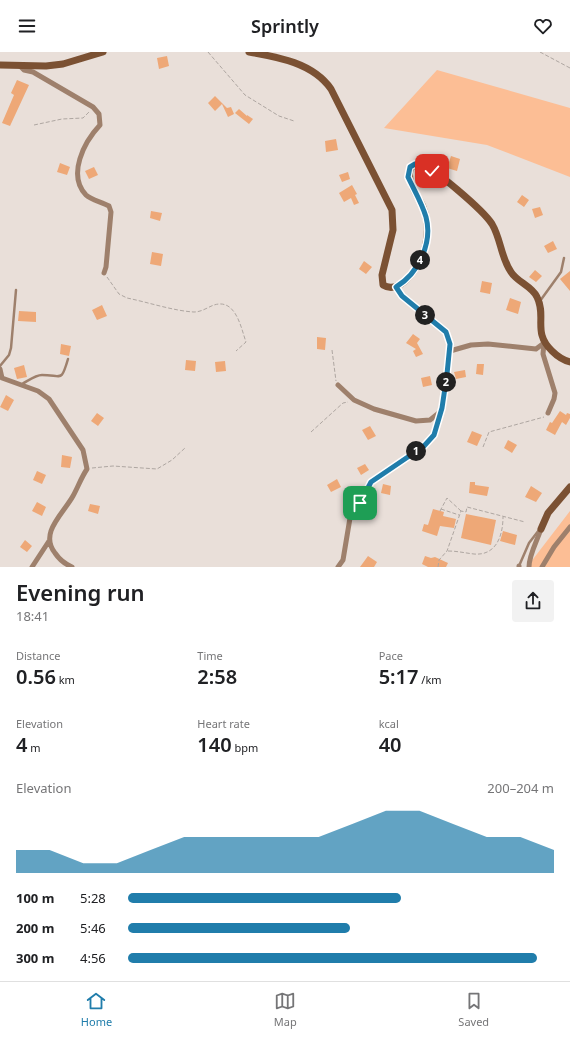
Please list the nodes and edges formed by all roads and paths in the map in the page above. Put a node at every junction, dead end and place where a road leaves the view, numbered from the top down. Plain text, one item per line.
1 (103, 52) edge
2 (208, 52) edge
3 (249, 52) edge
4 (540, 52) edge
5 (0, 65) edge
6 (19, 65) junction
7 (570, 68) edge
8 (93, 107) junction
9 (294, 121) dead end
10 (34, 125) dead end
11 (564, 258) dead end
12 (104, 273) joint
13 (396, 287) junction
14 (16, 290) dead end
15 (539, 302) junction
16 (544, 343) junction
17 (332, 350) dead end
18 (236, 351) dead end
19 (450, 351) junction
20 (68, 359) dead end
21 (570, 362) edge
22 (0, 366) edge
23 (0, 369) edge
24 (22, 384) junction
25 (338, 385) joint
26 (354, 400) junction
27 (440, 412) junction
28 (548, 414) joint
29 (311, 432) dead end
30 (483, 447) dead end
31 (185, 448) dead end
32 (88, 469) junction
33 (570, 487) edge
34 (461, 511) junction
35 (460, 516) junction
36 (503, 516) junction
37 (525, 522) dead end
38 (570, 527) edge
39 (541, 529) junction
40 (49, 541) junction
41 (447, 551) junction
42 (32, 567) edge
43 (72, 567) edge
44 (338, 567) edge
45 (438, 567) edge
46 (519, 567) edge
47 (529, 567) edge
48 (542, 567) edge

1 - 6 street
2 - 9 path
3 - 13 street
4 - 7 path
5 - 6 street
6 - 8 street
8 - 10 path
8 - 12 street
11 - 15 lane
12 - 18 path
13 - 15 street
13 - 19 street
14 - 22 lane
15 - 16 street
16 - 19 street
16 - 21 street
16 - 28 street
17 - 25 path
19 - 27 street
20 - 24 lane
23 - 24 street
24 - 32 street
25 - 26 street
26 - 27 street
26 - 29 path
27 - 44 street
28 - 30 path
31 - 32 path
32 - 40 street
33 - 39 street
34 - 35 path
34 - 35 path
34 - 36 path
35 - 41 path
36 - 37 path
36 - 41 path
38 - 48 street
39 - 46 lane
39 - 47 street
40 - 42 street
40 - 43 street
41 - 45 path

